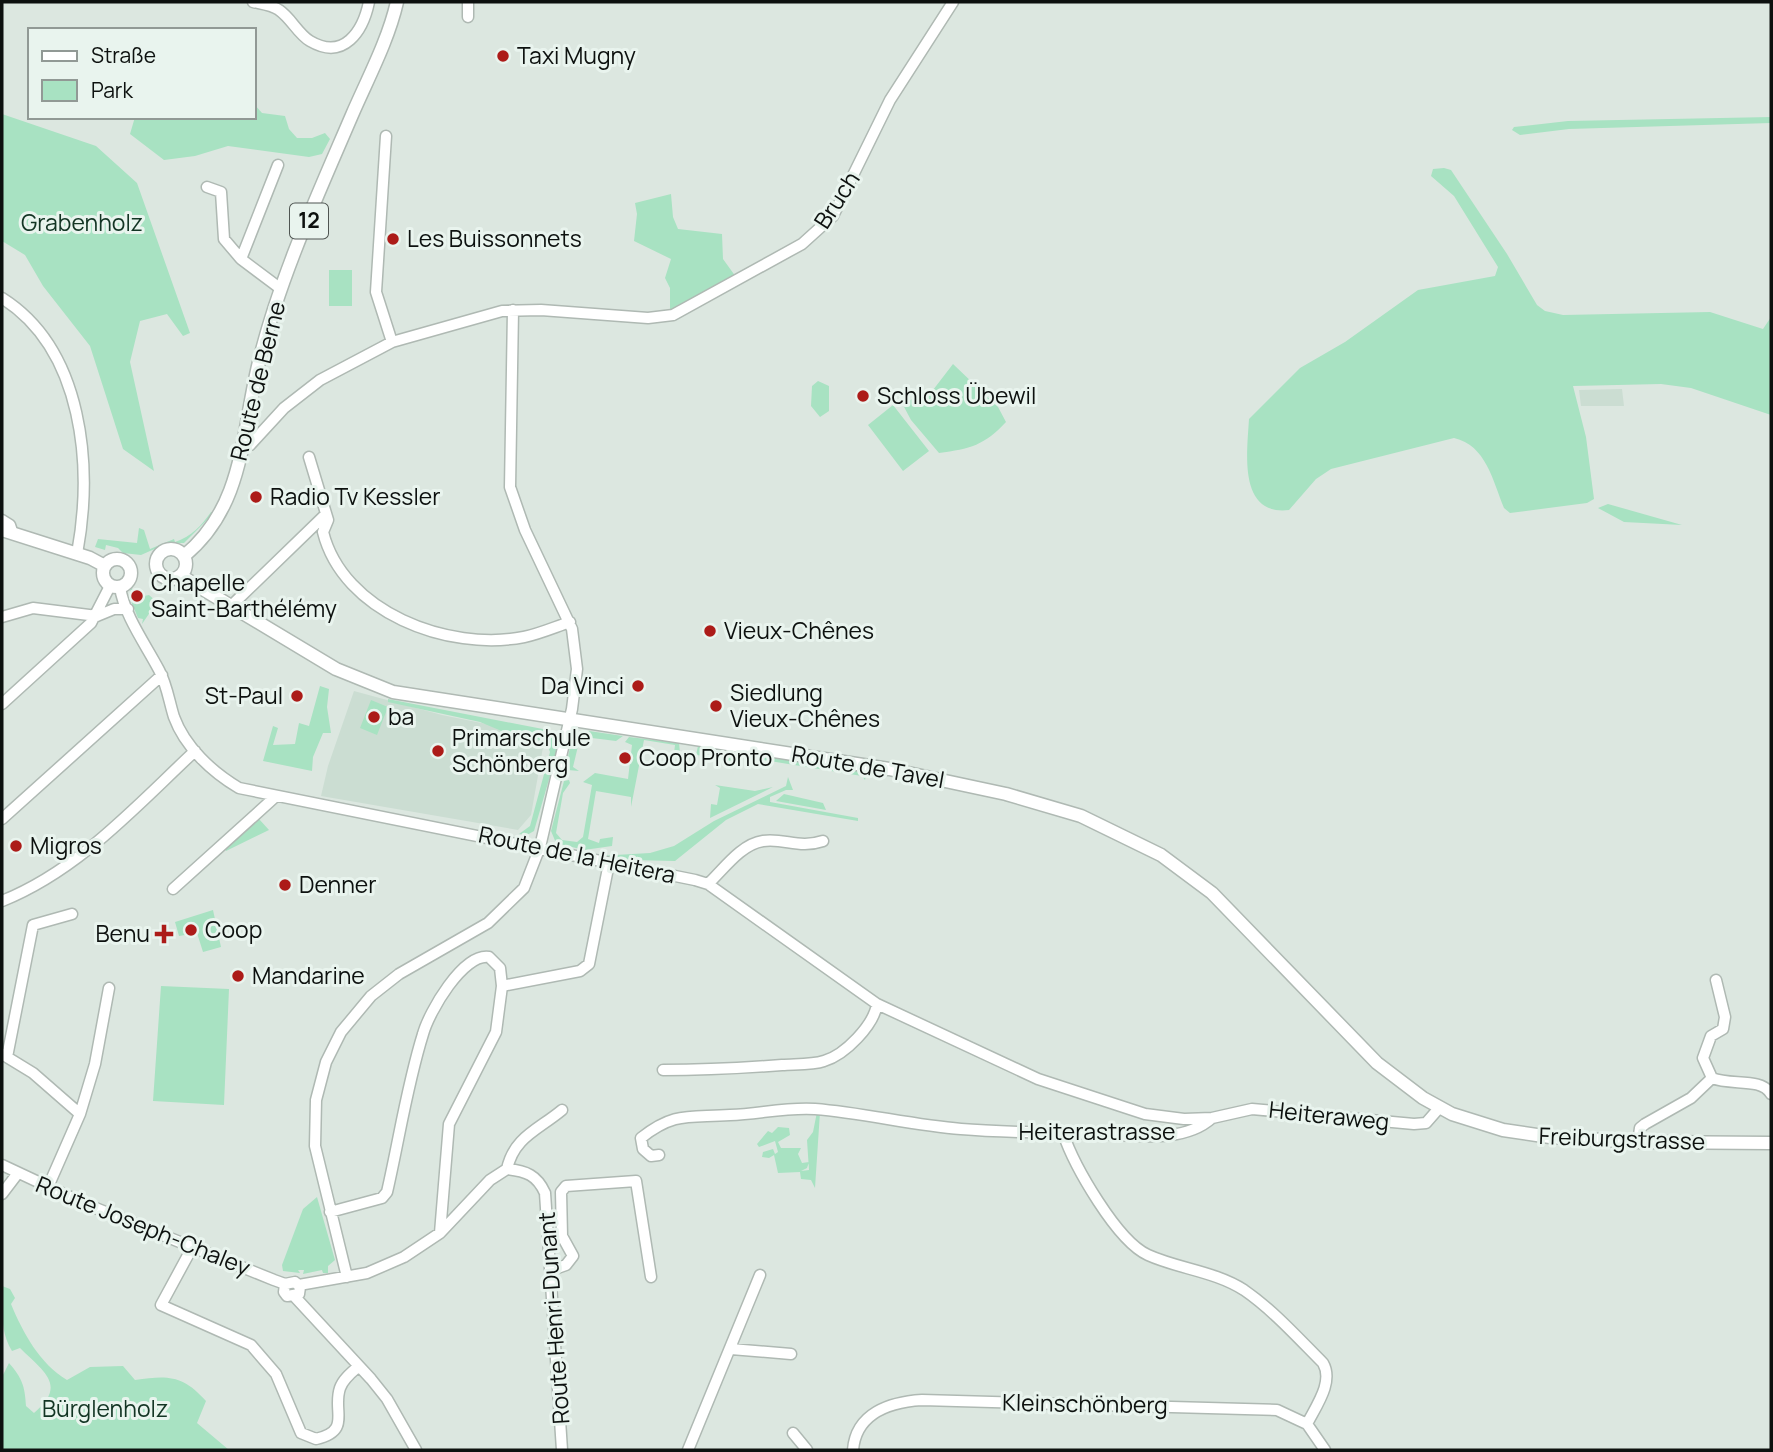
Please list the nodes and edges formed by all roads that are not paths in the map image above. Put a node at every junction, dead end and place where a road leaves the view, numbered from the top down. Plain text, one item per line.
1 (253, 2) edge
2 (369, 2) edge
3 (397, 2) edge
4 (468, 2) edge
5 (953, 2) edge
6 (468, 17) dead end
7 (386, 136) dead end
8 (278, 165) dead end
9 (207, 187) dead end
10 (241, 259) junction
11 (281, 289) junction
12 (2, 298) edge
13 (513, 310) junction
14 (392, 342) junction
15 (242, 447) junction
16 (309, 457) dead end
17 (326, 514) junction
18 (2, 520) edge
19 (7, 532) edge
20 (77, 554) junction
21 (184, 556) junction
22 (105, 566) junction
23 (157, 568) junction
24 (131, 571) junction
25 (181, 576) junction
26 (115, 586) junction
27 (232, 606) junction
28 (128, 609) junction
29 (97, 616) junction
30 (2, 617) edge
31 (570, 622) junction
32 (162, 675) junction
33 (2, 704) edge
34 (570, 721) junction
35 (195, 751) junction
36 (275, 796) junction
37 (2, 819) edge
38 (823, 841) dead end
39 (540, 847) junction
40 (609, 863) junction
41 (708, 884) junction
42 (173, 888) dead end
43 (2, 901) edge
44 (72, 914) dead end
45 (1716, 980) dead end
46 (502, 986) junction
47 (109, 988) dead end
48 (877, 1004) junction
49 (4, 1055) edge
50 (663, 1070) dead end
51 (1712, 1078) junction
52 (1771, 1094) edge
53 (1440, 1107) junction
54 (562, 1110) dead end
55 (80, 1114) junction
56 (1212, 1118) junction
57 (1474, 1122) joint
58 (1063, 1133) junction
59 (1638, 1142) junction
60 (1771, 1143) edge
61 (659, 1155) dead end
62 (2, 1166) edge
63 (506, 1170) junction
64 (18, 1173) junction
65 (48, 1187) junction
66 (2, 1194) edge
67 (330, 1212) junction
68 (440, 1233) junction
69 (193, 1246) junction
70 (552, 1270) junction
71 (760, 1275) dead end
72 (347, 1277) junction
73 (652, 1277) dead end
74 (285, 1284) junction
75 (299, 1285) junction
76 (295, 1297) junction
77 (730, 1349) junction
78 (791, 1354) dead end
79 (359, 1366) junction
80 (1307, 1424) junction
81 (793, 1433) dead end
82 (416, 1450) edge
83 (562, 1450) edge
84 (688, 1450) edge
85 (807, 1450) edge
86 (853, 1450) edge
87 (1325, 1450) edge

1 - 2 street
3 - 11 main road, Route de Berne / 12
4 - 6 street
5 - 13 street, Bruch
7 - 14 street
8 - 10 street
9 - 10 street
10 - 11 street
11 - 15 main road, Route de Berne / 12
12 - 20 street
13 - 14 street, Bruch
13 - 31 street
14 - 15 street, Bruch
15 - 21 main road, Route de Berne / 12
16 - 17 street
17 - 27 street
17 - 31 street
18 - 19 street
19 - 20 main road
20 - 22 main road
21 - 23 main road
21 - 25 main road
22 - 24 main road
22 - 26 main road
23 - 24 main road
23 - 25 main road
24 - 26 main road
25 - 27 main road, Route de Tavel
26 - 28 street, Route de la Heitera
26 - 29 street
27 - 34 main road, Route de Tavel
28 - 29 street
28 - 32 street, Route de la Heitera
29 - 30 street
29 - 33 street
31 - 34 street
32 - 35 street, Route de la Heitera
32 - 37 street
34 - 39 street
34 - 53 main road, Route de Tavel
35 - 36 street, Route de la Heitera
35 - 43 street
36 - 39 street, Route de la Heitera
36 - 42 street
38 - 41 street
39 - 40 street, Route de la Heitera
39 - 67 street
40 - 41 street, Route de la Heitera
40 - 46 street
41 - 48 street, Route de la Heitera
44 - 49 street
45 - 51 street
46 - 67 street
46 - 68 street
47 - 55 street
48 - 50 street
48 - 56 street, Heiterastrasse
49 - 55 street
51 - 52 street
51 - 59 street
53 - 56 street, Heiteraweg
53 - 57 main road, Route de Tavel
54 - 63 street
55 - 65 street
56 - 58 street, Heiterastrasse
57 - 59 main road, Freiburgstrasse
58 - 61 street, Heiterastrasse
58 - 80 street
59 - 60 main road, Freiburgstrasse
62 - 64 street, Route Joseph-Chaley
63 - 68 street, Route Joseph-Chaley
63 - 70 street, Route Henri-Dunant
64 - 65 street, Route Joseph-Chaley
64 - 66 street
65 - 69 street, Route Joseph-Chaley
67 - 72 street
68 - 72 street, Route Joseph-Chaley
69 - 74 street, Route Joseph-Chaley
69 - 79 street
70 - 73 street
70 - 83 street, Route Henri-Dunant
71 - 77 street
72 - 75 street, Route Joseph-Chaley
74 - 75 street, Route Joseph-Chaley
74 - 76 street, Route Joseph-Chaley
75 - 76 street
76 - 79 street, Route Joseph-Chaley
77 - 78 street
77 - 84 street
79 - 82 street, Route Joseph-Chaley
80 - 86 street, Kleinschönberg
80 - 87 street
81 - 85 street

